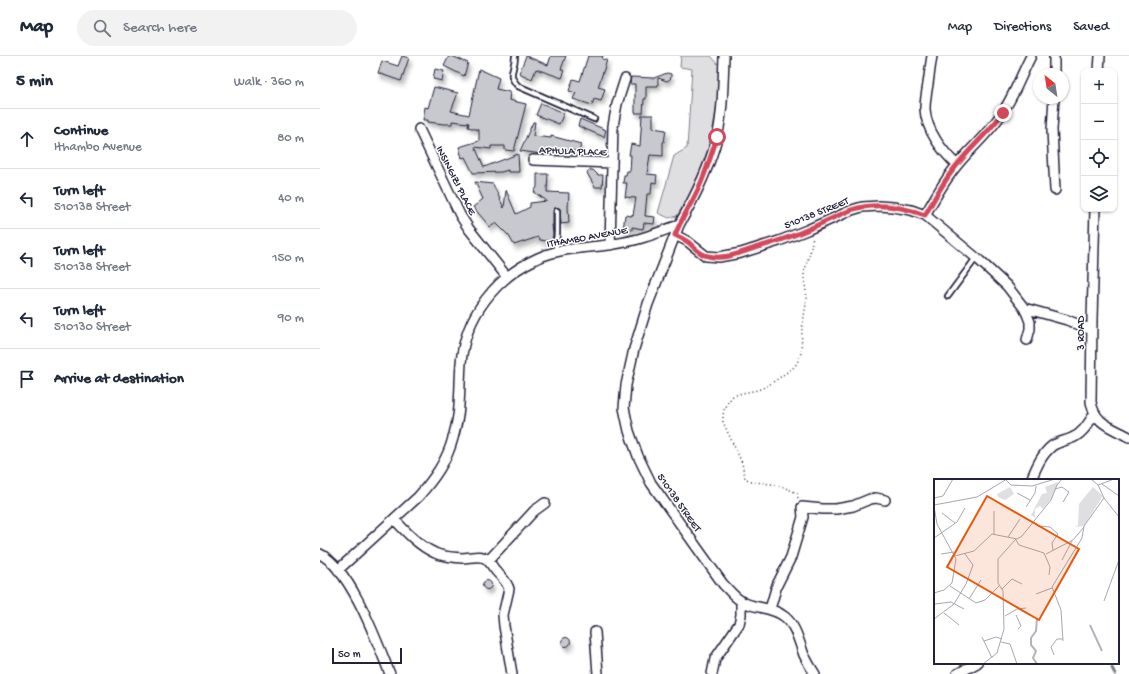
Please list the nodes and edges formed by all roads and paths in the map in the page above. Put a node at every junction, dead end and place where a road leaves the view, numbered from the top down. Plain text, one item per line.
1 (515, 56) edge
2 (724, 56) edge
3 (932, 56) edge
4 (1031, 56) edge
5 (1054, 56) edge
6 (1100, 56) edge
7 (1054, 68) edge
8 (1099, 68) edge
9 (625, 79) dead end
10 (1054, 104) edge
11 (594, 119) dead end
12 (419, 129) dead end
13 (533, 160) dead end
14 (612, 163) junction
15 (957, 165) junction
16 (1055, 190) dead end
17 (557, 211) dead end
18 (1095, 212) edge
19 (925, 215) junction
20 (679, 225) junction
21 (813, 227) junction
22 (675, 235) junction
23 (610, 244) junction
24 (556, 252) junction
25 (976, 258) junction
26 (507, 277) junction
27 (948, 296) dead end
28 (1024, 308) junction
29 (1092, 330) junction
30 (1027, 340) dead end
31 (1094, 413) junction
32 (1129, 437) edge
33 (1031, 479) edge
34 (885, 500) dead end
35 (545, 503) dead end
36 (802, 507) junction
37 (394, 520) junction
38 (320, 554) edge
39 (488, 561) junction
40 (338, 570) junction
41 (741, 601) junction
42 (770, 610) junction
43 (595, 632) dead end
44 (975, 664) edge
45 (390, 674) edge
46 (512, 674) edge
47 (598, 674) edge
48 (712, 674) edge
49 (814, 674) edge
50 (957, 674) edge

1 - 11 lane
2 - 20 street
3 - 15 street
4 - 15 street
5 - 7 street
6 - 8 street
9 - 14 street, APHULA PLACE
10 - 16 street
12 - 26 street, INSINGIZI PLACE
13 - 14 street, APHULA PLACE
14 - 23 street, APHULA PLACE
15 - 19 street
17 - 24 lane
18 - 29 street, 3 ROAD
19 - 21 street, 510138 STREET
19 - 25 street, 510138 STREET
20 - 22 street, 510138 STREET
20 - 23 street, ITHAMBO AVENUE
21 - 22 street, 510138 STREET
21 - 36 path
22 - 41 street, 510138 STREET
23 - 24 street, ITHAMBO AVENUE
24 - 26 street, ITHAMBO AVENUE
25 - 27 lane
25 - 28 street, 510138 STREET
26 - 37 street, ITHAMBO AVENUE
28 - 29 street
28 - 30 street, 510138 STREET
29 - 31 street, 3 ROAD
31 - 32 street
31 - 33 street
34 - 36 street
35 - 39 street
36 - 42 street
37 - 39 street
37 - 40 street, ITHAMBO AVENUE
38 - 40 street
39 - 46 street
40 - 45 street
41 - 42 street, 510138 STREET
41 - 48 street
42 - 49 street, 510138 STREET
43 - 47 street
44 - 50 street

